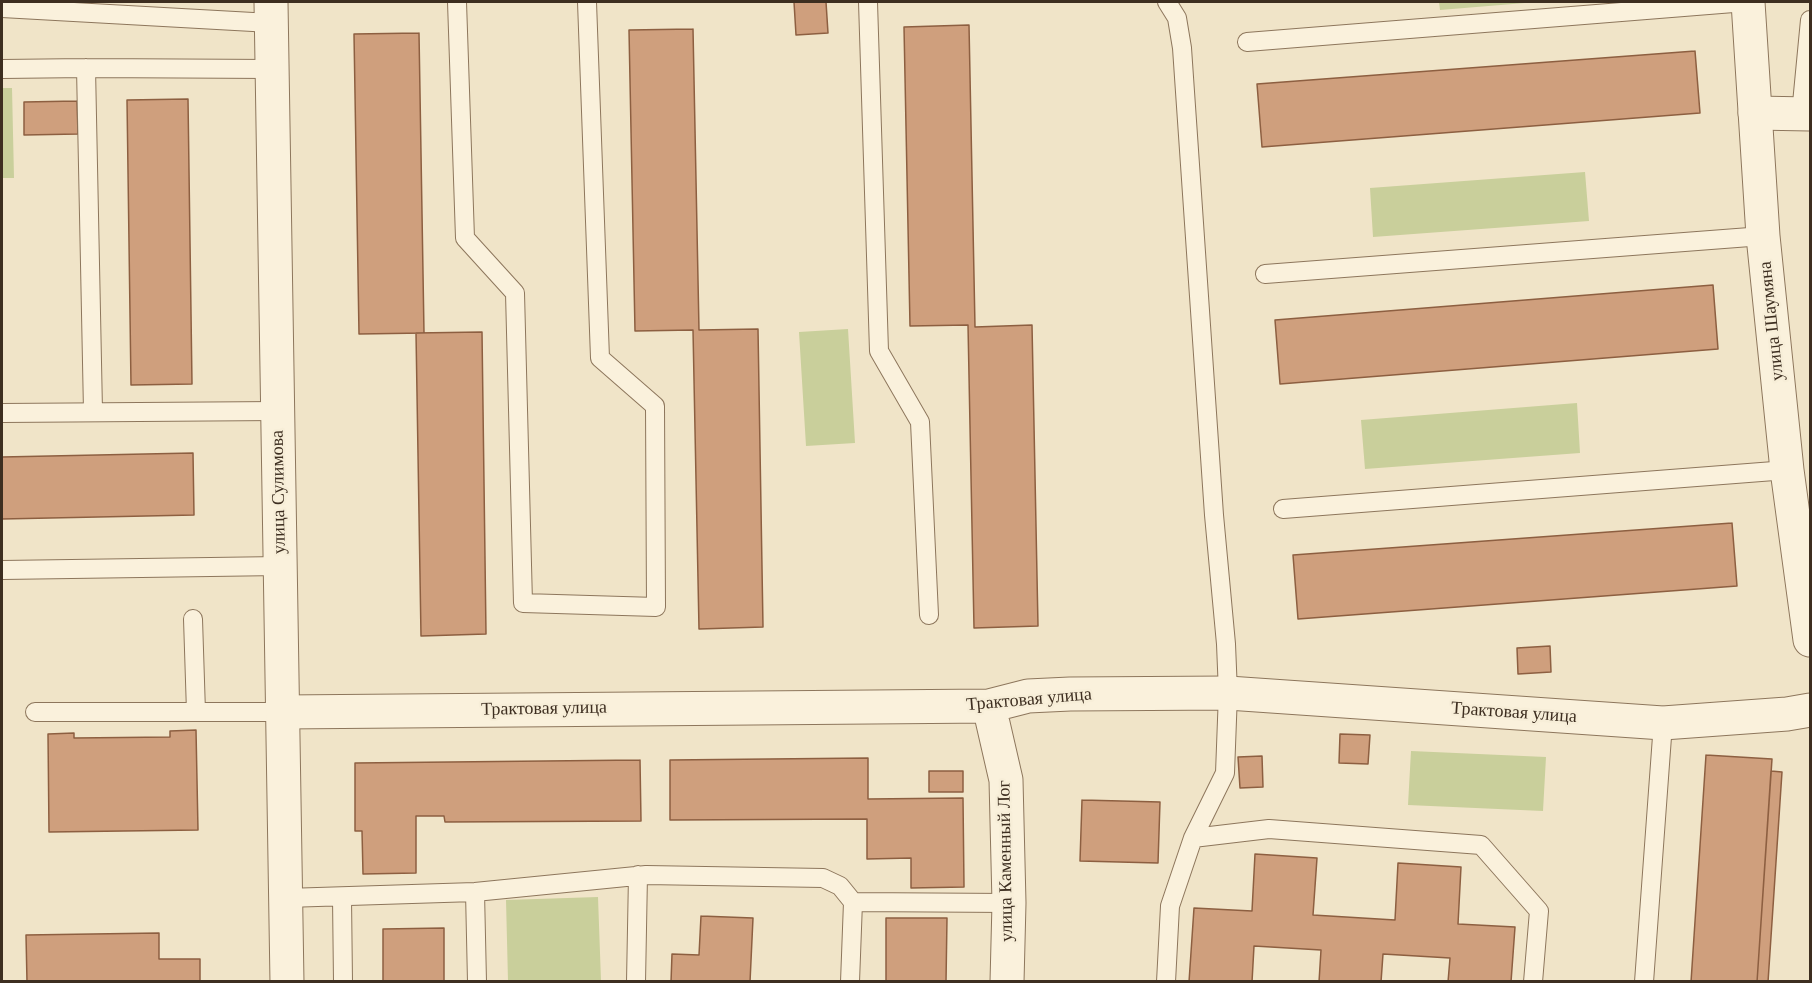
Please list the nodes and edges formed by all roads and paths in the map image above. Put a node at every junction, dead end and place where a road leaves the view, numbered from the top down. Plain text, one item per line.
1 (457, 2) edge
2 (587, 2) edge
3 (868, 2) edge
4 (1167, 2) edge
5 (1747, 2) edge
6 (1694, 4) edge
7 (2, 8) edge
8 (271, 12) edge
9 (1810, 20) edge
10 (1247, 42) dead end
11 (86, 68) junction
12 (2, 69) edge
13 (272, 69) junction
14 (1755, 113) junction
15 (1806, 114) edge
16 (1763, 237) junction
17 (1265, 274) dead end
18 (93, 411) junction
19 (277, 411) junction
20 (2, 413) edge
21 (1787, 470) junction
22 (1283, 509) dead end
23 (280, 566) junction
24 (2, 570) edge
25 (929, 615) dead end
26 (193, 619) dead end
27 (1810, 640) edge
28 (1228, 693) junction
29 (989, 706) junction
30 (1810, 710) edge
31 (35, 711) dead end
32 (196, 712) junction
33 (283, 712) junction
34 (1663, 723) junction
35 (1193, 838) junction
36 (638, 875) junction
37 (475, 892) junction
38 (286, 898) junction
39 (342, 898) junction
40 (853, 902) junction
41 (1009, 903) junction
42 (287, 981) edge
43 (343, 981) edge
44 (477, 981) edge
45 (636, 981) edge
46 (850, 981) edge
47 (1007, 981) edge
48 (1166, 981) edge
49 (1533, 981) edge
50 (1644, 981) edge

1 - 2 lane
3 - 25 lane
4 - 28 lane
5 - 6 lane
5 - 14 street, улица Шаумяна
6 - 10 lane
7 - 8 lane
8 - 13 street, улица Сулимова
9 - 15 lane
11 - 12 lane
11 - 13 lane
11 - 18 lane
13 - 19 street, улица Сулимова
14 - 15 street
14 - 16 street, улица Шаумяна
16 - 17 lane
16 - 21 street, улица Шаумяна
18 - 19 lane
18 - 20 lane
19 - 23 street, улица Сулимова
21 - 22 lane
21 - 27 street, улица Шаумяна
23 - 24 lane
23 - 33 street, улица Сулимова
26 - 32 lane
28 - 29 street, Трактовая улица
28 - 34 street, Трактовая улица
28 - 35 lane
29 - 33 street, Трактовая улица
29 - 41 street, улица Каменный Лог
30 - 34 street, Трактовая улица
31 - 32 lane
32 - 33 lane
33 - 38 street, улица Сулимова
34 - 50 lane
35 - 48 lane
35 - 49 lane
36 - 37 lane
36 - 40 lane
36 - 45 lane
37 - 39 lane
37 - 44 lane
38 - 39 lane
38 - 42 street, улица Сулимова
39 - 43 lane
40 - 41 lane
40 - 46 lane
41 - 47 street, улица Каменный Лог

